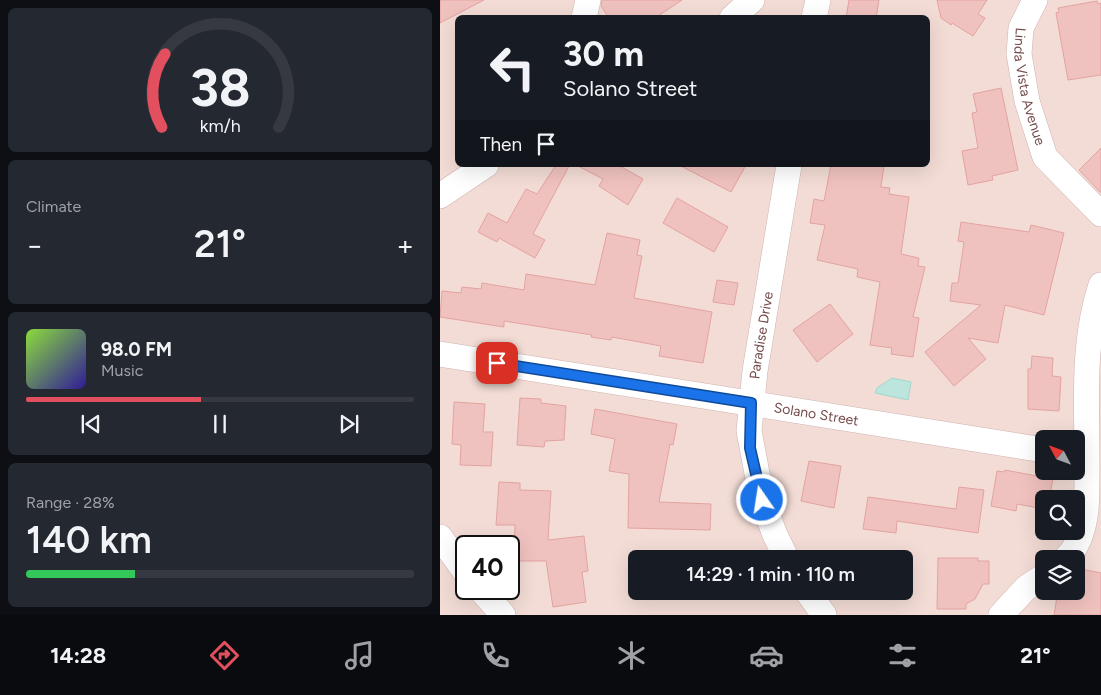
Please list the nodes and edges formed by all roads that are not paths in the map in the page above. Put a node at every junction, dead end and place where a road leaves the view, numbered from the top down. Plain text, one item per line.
1 (588, 0) edge
2 (752, 0) edge
3 (818, 0) edge
4 (1035, 0) edge
5 (585, 15) edge
6 (735, 15) edge
7 (815, 15) edge
8 (483, 167) edge
9 (789, 167) edge
10 (440, 196) edge
11 (1101, 214) edge
12 (1101, 285) edge
13 (440, 354) edge
14 (751, 403) junction
15 (1084, 430) edge
16 (1035, 449) edge
17 (1083, 480) edge
18 (440, 537) edge
19 (783, 550) edge
20 (1074, 550) edge
21 (455, 558) edge
22 (1035, 582) edge
23 (490, 600) edge
24 (813, 600) edge
25 (503, 615) edge
26 (824, 615) edge
27 (1000, 615) edge

1 - 5 street
2 - 6 street
3 - 7 street
4 - 11 street, Linda Vista Avenue
8 - 10 street
9 - 14 street, Paradise Drive
12 - 15 street
13 - 14 street, Solano Street
14 - 16 street, Solano Street
14 - 19 street, Paradise Drive
17 - 20 street
18 - 21 street
22 - 27 street
23 - 25 street
24 - 26 street

